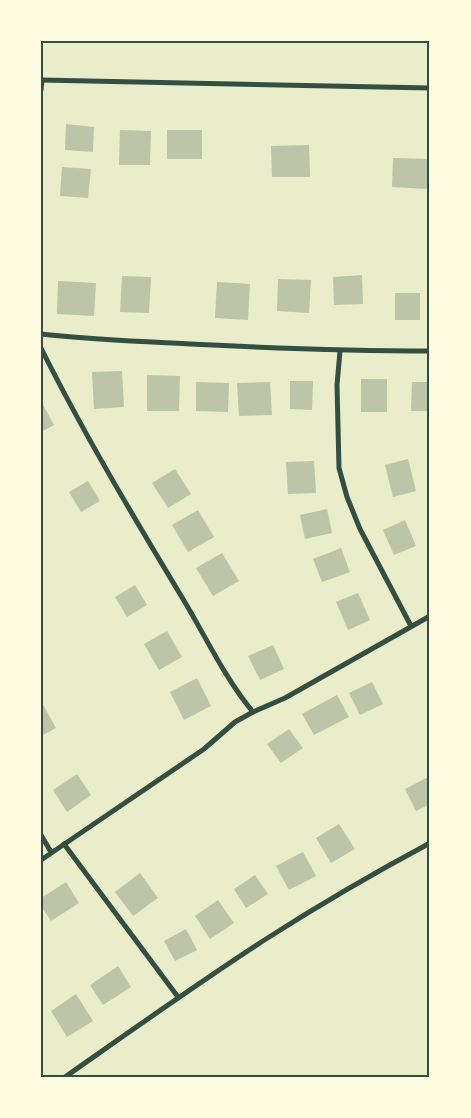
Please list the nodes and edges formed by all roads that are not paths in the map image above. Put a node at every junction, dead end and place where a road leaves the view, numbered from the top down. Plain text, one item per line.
1 (42, 80) edge
2 (430, 88) edge
3 (41, 90) edge
4 (41, 334) edge
5 (41, 348) edge
6 (430, 350) edge
7 (340, 351) junction
8 (430, 616) edge
9 (411, 626) junction
10 (253, 712) junction
11 (41, 835) edge
12 (430, 843) edge
13 (64, 844) junction
14 (51, 852) junction
15 (41, 860) edge
16 (178, 997) junction
17 (65, 1077) edge

1 - 2 street
1 - 3 street
4 - 7 street
5 - 10 street
6 - 7 street
7 - 9 street
8 - 9 street
9 - 10 street
10 - 13 street
11 - 14 street
12 - 16 street
13 - 14 street
13 - 16 street
14 - 15 street
16 - 17 street

